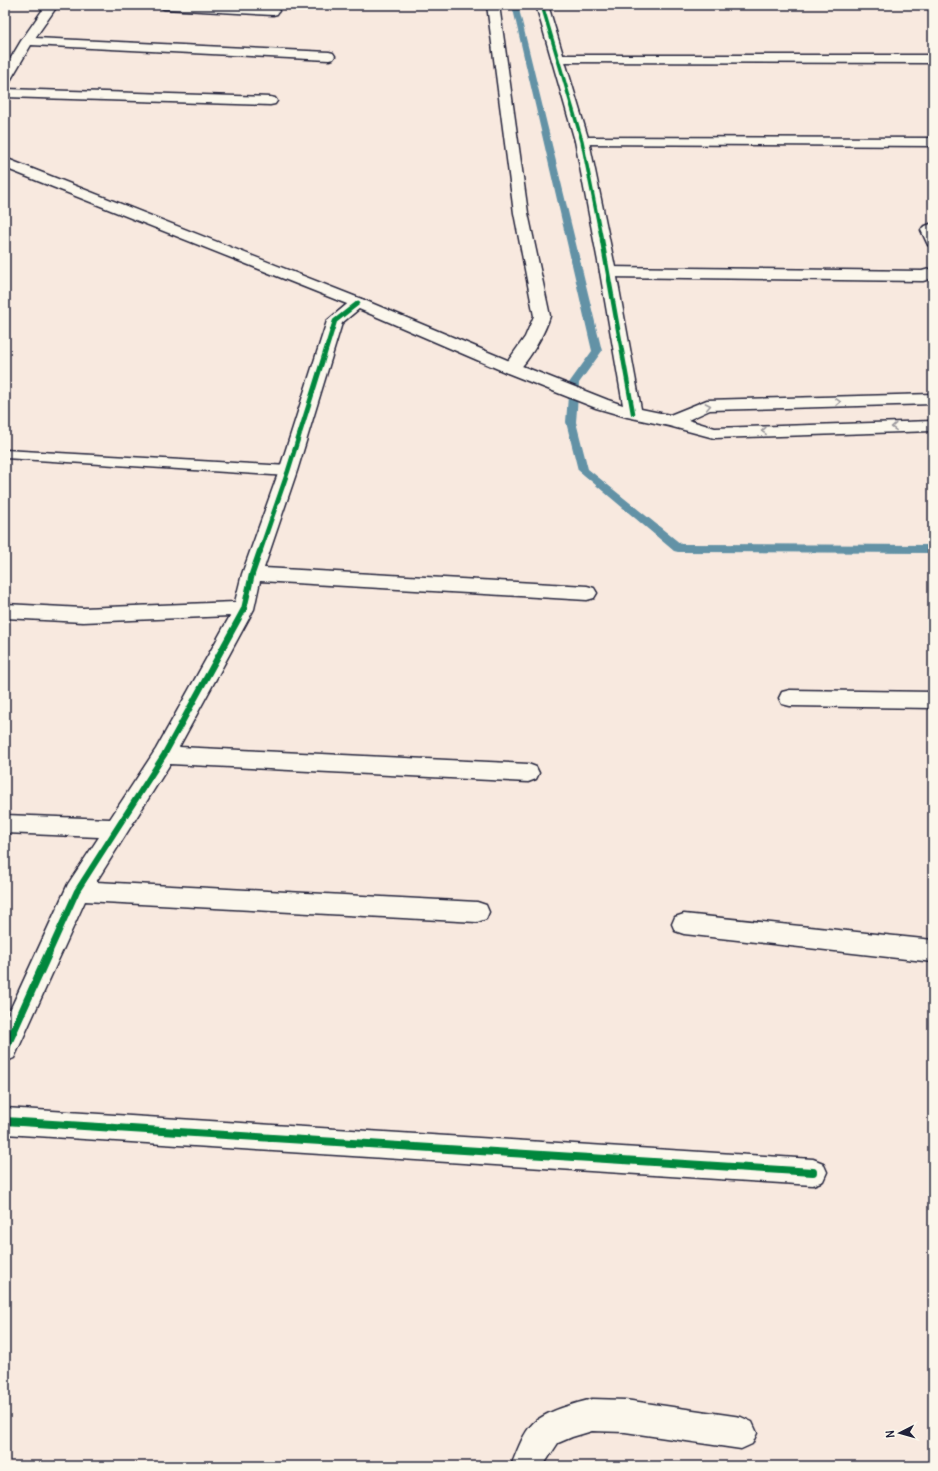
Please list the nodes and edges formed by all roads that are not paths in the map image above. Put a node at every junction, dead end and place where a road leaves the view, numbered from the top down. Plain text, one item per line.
1 (52, 5) edge
2 (164, 5) edge
3 (493, 5) edge
4 (542, 5) edge
5 (273, 11) dead end
6 (27, 41) junction
7 (329, 56) dead end
8 (559, 59) junction
9 (933, 59) edge
10 (5, 79) edge
11 (5, 93) edge
12 (270, 101) dead end
13 (582, 141) junction
14 (933, 142) edge
15 (5, 163) edge
16 (933, 227) edge
17 (933, 242) edge
18 (608, 272) junction
19 (933, 273) edge
20 (358, 303) junction
21 (511, 368) junction
22 (933, 399) edge
23 (633, 413) junction
24 (672, 421) junction
25 (933, 426) edge
26 (5, 454) edge
27 (288, 471) junction
28 (252, 574) junction
29 (587, 593) dead end
30 (244, 609) junction
31 (5, 611) edge
32 (790, 698) dead end
33 (933, 700) edge
34 (164, 755) junction
35 (528, 773) dead end
36 (5, 824) edge
37 (118, 829) junction
38 (77, 891) junction
39 (477, 912) dead end
40 (684, 924) dead end
41 (933, 951) edge
42 (5, 1050) edge
43 (5, 1121) edge
44 (812, 1172) dead end
45 (741, 1433) dead end
46 (527, 1466) edge

1 - 6 street
2 - 5 street
3 - 21 street
4 - 8 street
6 - 7 street
6 - 10 street
8 - 9 street
8 - 13 street
11 - 12 street
13 - 14 street
13 - 18 street
15 - 20 street
16 - 17 street
18 - 19 street
18 - 23 street
20 - 21 street
20 - 27 street
21 - 23 street
24 -> 22 street
23 - 24 street
25 -> 24 street
26 - 27 lane
27 - 28 street
28 - 29 street
28 - 30 street
30 - 31 street
30 - 34 street
32 - 33 street
34 - 35 street
34 - 37 street
36 - 37 street
37 - 38 street
38 - 39 street
38 - 42 street
40 - 41 street
43 - 44 street
45 - 46 street

